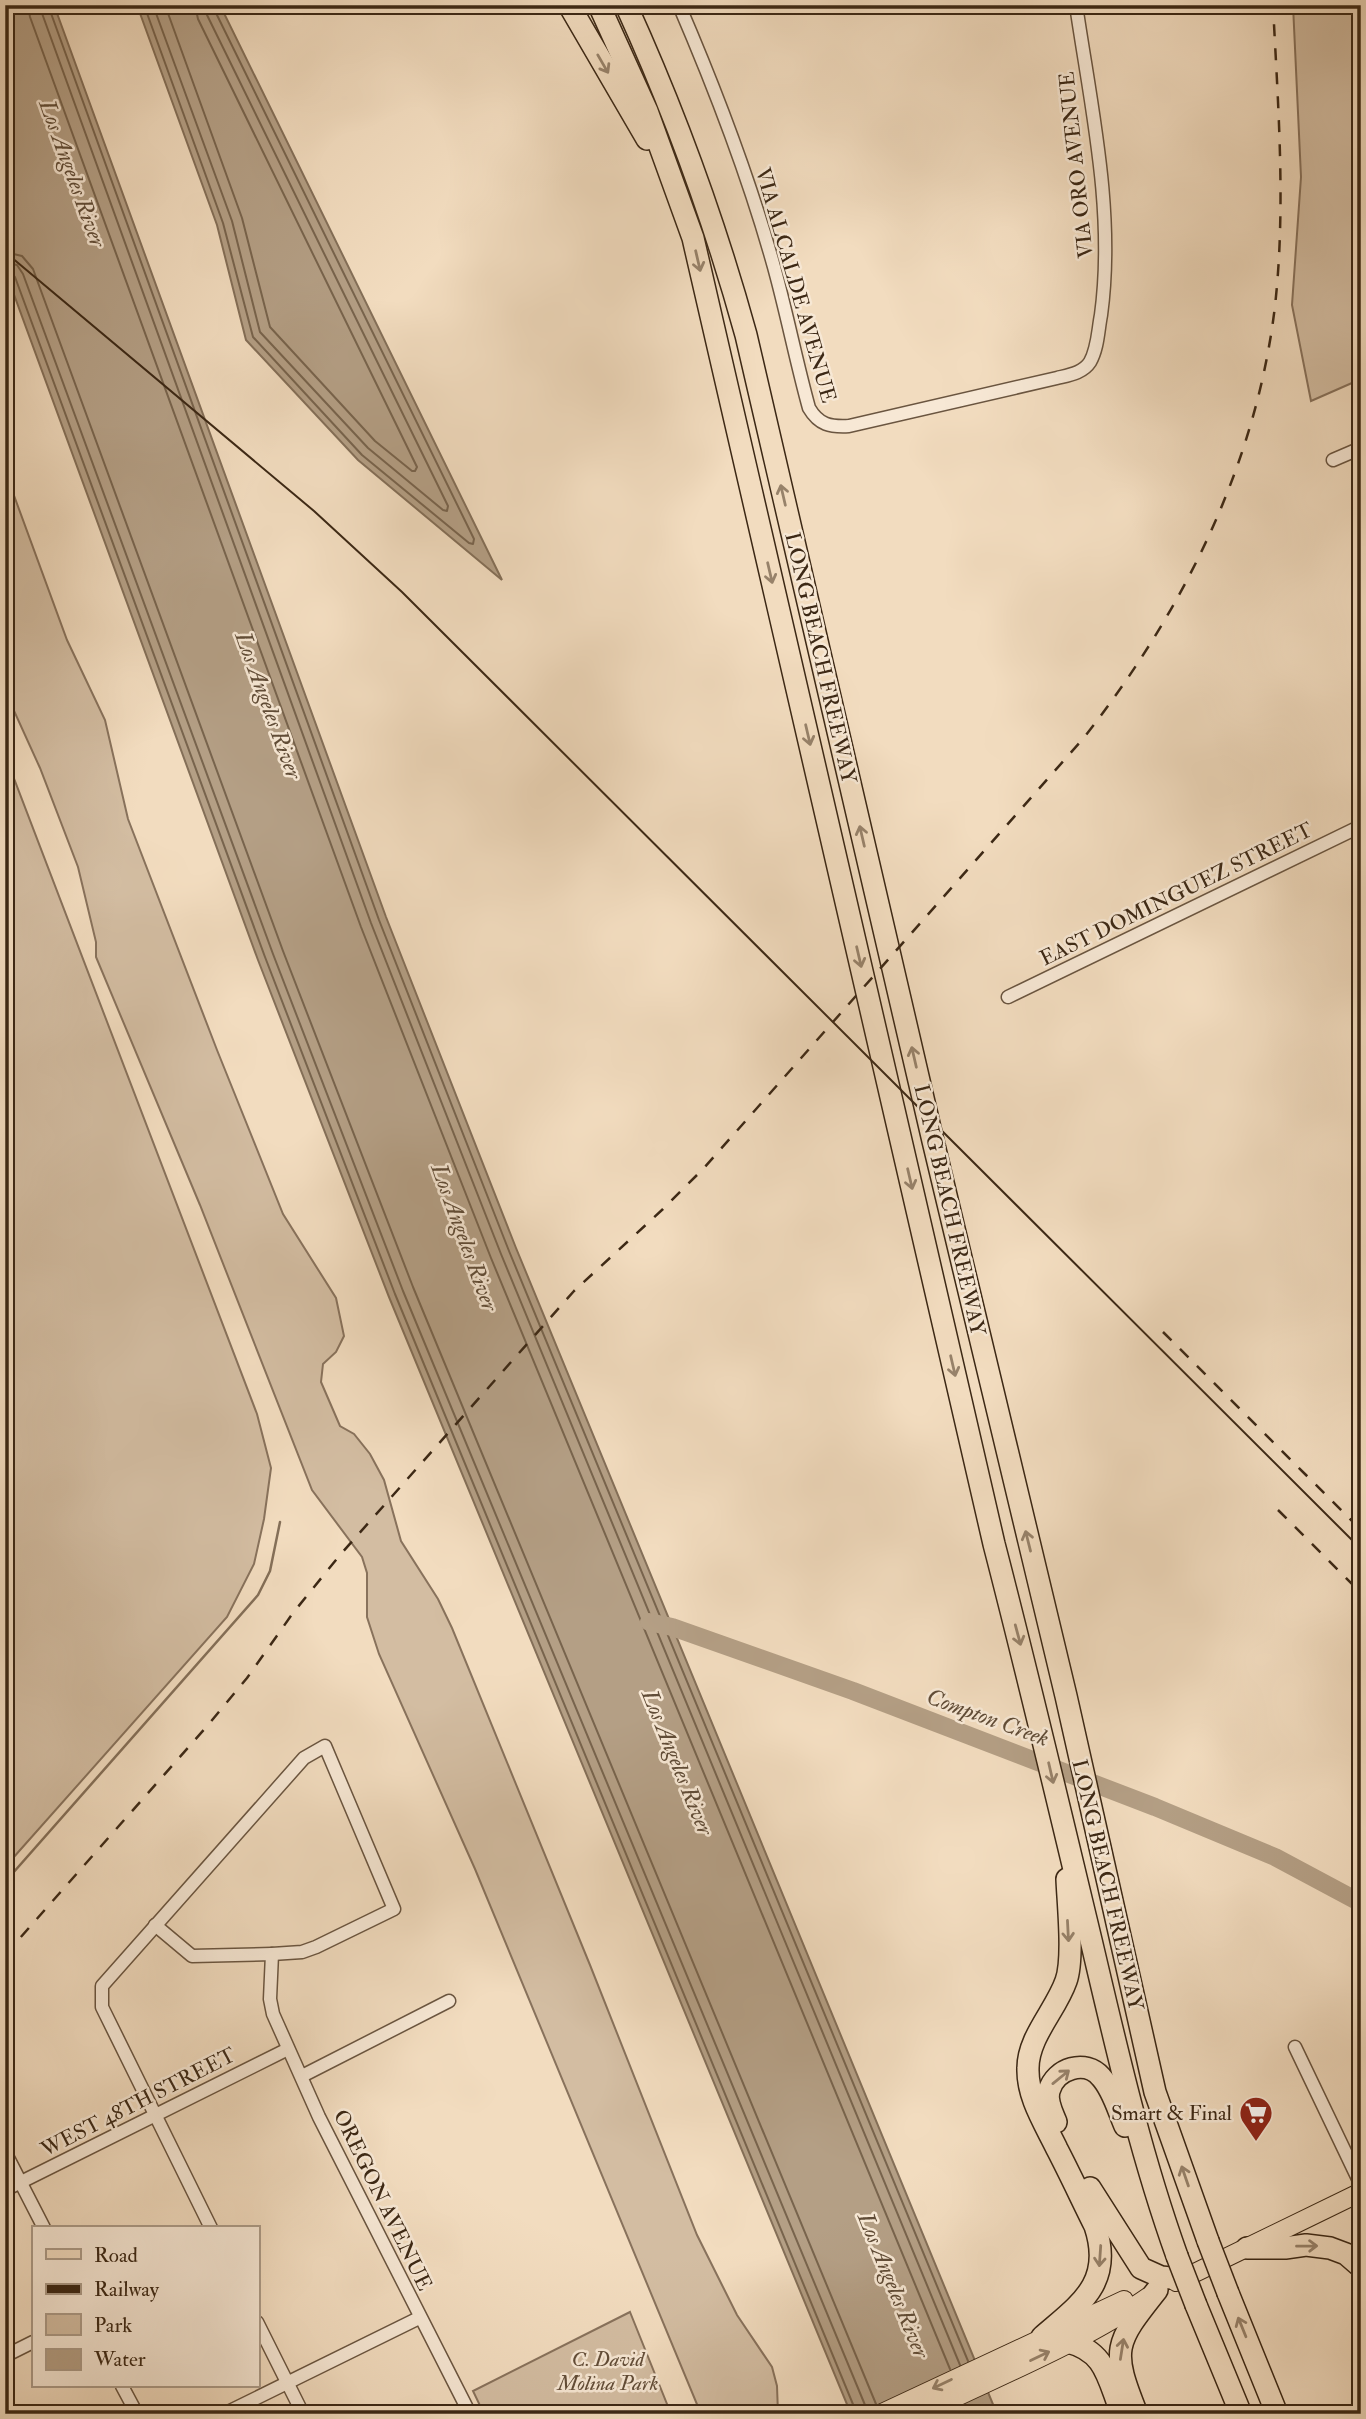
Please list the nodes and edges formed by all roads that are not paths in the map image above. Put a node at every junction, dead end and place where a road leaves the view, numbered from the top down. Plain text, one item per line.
1 (569, 5) edge
2 (599, 5) edge
3 (626, 5) edge
4 (678, 5) edge
5 (1076, 5) edge
6 (679, 196) junction
7 (1090, 361) joint
8 (1361, 448) edge
9 (1333, 460) dead end
10 (1361, 826) edge
11 (1008, 997) dead end
12 (1067, 1838) junction
13 (155, 1925) junction
14 (272, 1954) junction
15 (449, 2001) dead end
16 (1295, 2047) dead end
17 (288, 2049) junction
18 (302, 2076) junction
19 (156, 2116) junction
20 (5, 2152) edge
21 (22, 2182) junction
22 (1361, 2185) edge
23 (5, 2190) edge
24 (1361, 2192) edge
25 (1157, 2200) junction
26 (43, 2226) edge
27 (210, 2226) edge
28 (1247, 2248) junction
29 (1361, 2267) edge
30 (1181, 2279) junction
31 (1157, 2290) junction
32 (419, 2318) junction
33 (259, 2326) edge
34 (1042, 2337) junction
35 (1068, 2342) junction
36 (32, 2343) edge
37 (5, 2356) edge
38 (1256, 2361) junction
39 (1007, 2362) junction
40 (1221, 2365) junction
41 (287, 2382) junction
42 (123, 2388) edge
43 (137, 2414) edge
44 (224, 2414) edge
45 (303, 2414) edge
46 (470, 2414) edge
47 (880, 2414) edge
48 (921, 2414) edge
49 (1122, 2414) edge
50 (1137, 2414) edge
51 (1233, 2414) edge
52 (1241, 2414) edge
53 (1277, 2414) edge
54 (1289, 2414) edge

1 -> 6 highway
2 - 6 highway, LONG BEACH FREEWAY
38 -> 3 highway, LONG BEACH FREEWAY, bridge
4 - 7 street, VIA ALCALDE AVENUE
5 - 7 street, VIA ORO AVENUE
6 -> 12 highway, LONG BEACH FREEWAY
8 - 9 street
10 - 11 street, EAST DOMINGUEZ STREET
12 - 25 highway, LONG BEACH FREEWAY
12 -> 34 highway
13 - 14 street
13 - 14 street
13 - 19 street
14 - 17 street, OREGON AVENUE
15 - 18 street
16 - 22 street
17 - 18 street, OREGON AVENUE
17 - 19 street, WEST 48TH STREET
18 - 32 street, OREGON AVENUE
19 - 21 street, WEST 48TH STREET
19 - 27 street
20 - 21 street
21 - 23 street, WEST 48TH STREET
21 - 26 street
24 - 28 main road
30 -> 25 highway
25 - 40 highway, LONG BEACH FREEWAY, bridge
28 -> 29 highway
28 - 30 main road
30 - 31 main road
31 - 34 main road
31 - 35 main road
50 -> 31 highway
32 - 41 street
32 - 46 street, OREGON AVENUE
33 - 41 street
34 - 39 main road
39 -> 35 main road
35 - 49 highway
36 - 37 street
38 - 53 highway, LONG BEACH FREEWAY
38 - 54 highway
39 -> 47 main road
39 - 48 main road
40 - 51 highway
40 - 52 highway, LONG BEACH FREEWAY
41 - 44 street
41 - 45 street
42 - 43 street

